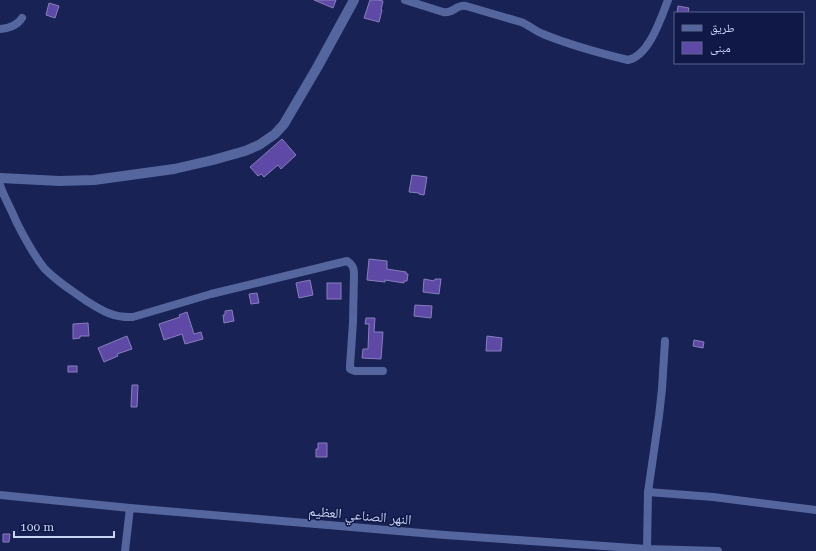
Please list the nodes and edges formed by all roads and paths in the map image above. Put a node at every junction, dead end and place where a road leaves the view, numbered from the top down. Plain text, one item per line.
1 (354, 0) edge
2 (405, 0) edge
3 (668, 0) edge
4 (22, 18) dead end
5 (0, 29) edge
6 (0, 178) edge
7 (0, 185) edge
8 (665, 341) dead end
9 (383, 371) dead end
10 (648, 492) junction
11 (0, 495) edge
12 (130, 508) junction
13 (816, 510) edge
14 (647, 549) junction
15 (125, 551) edge
16 (718, 551) edge

1 - 6 street
2 - 3 street
4 - 5 street
7 - 9 street
8 - 10 street
10 - 13 street
10 - 14 street
11 - 12 street, النهر الصناعي العظيم
12 - 14 street, النهر الصناعي العظيم
12 - 15 street
14 - 16 street, النهر الصناعي العظيم

